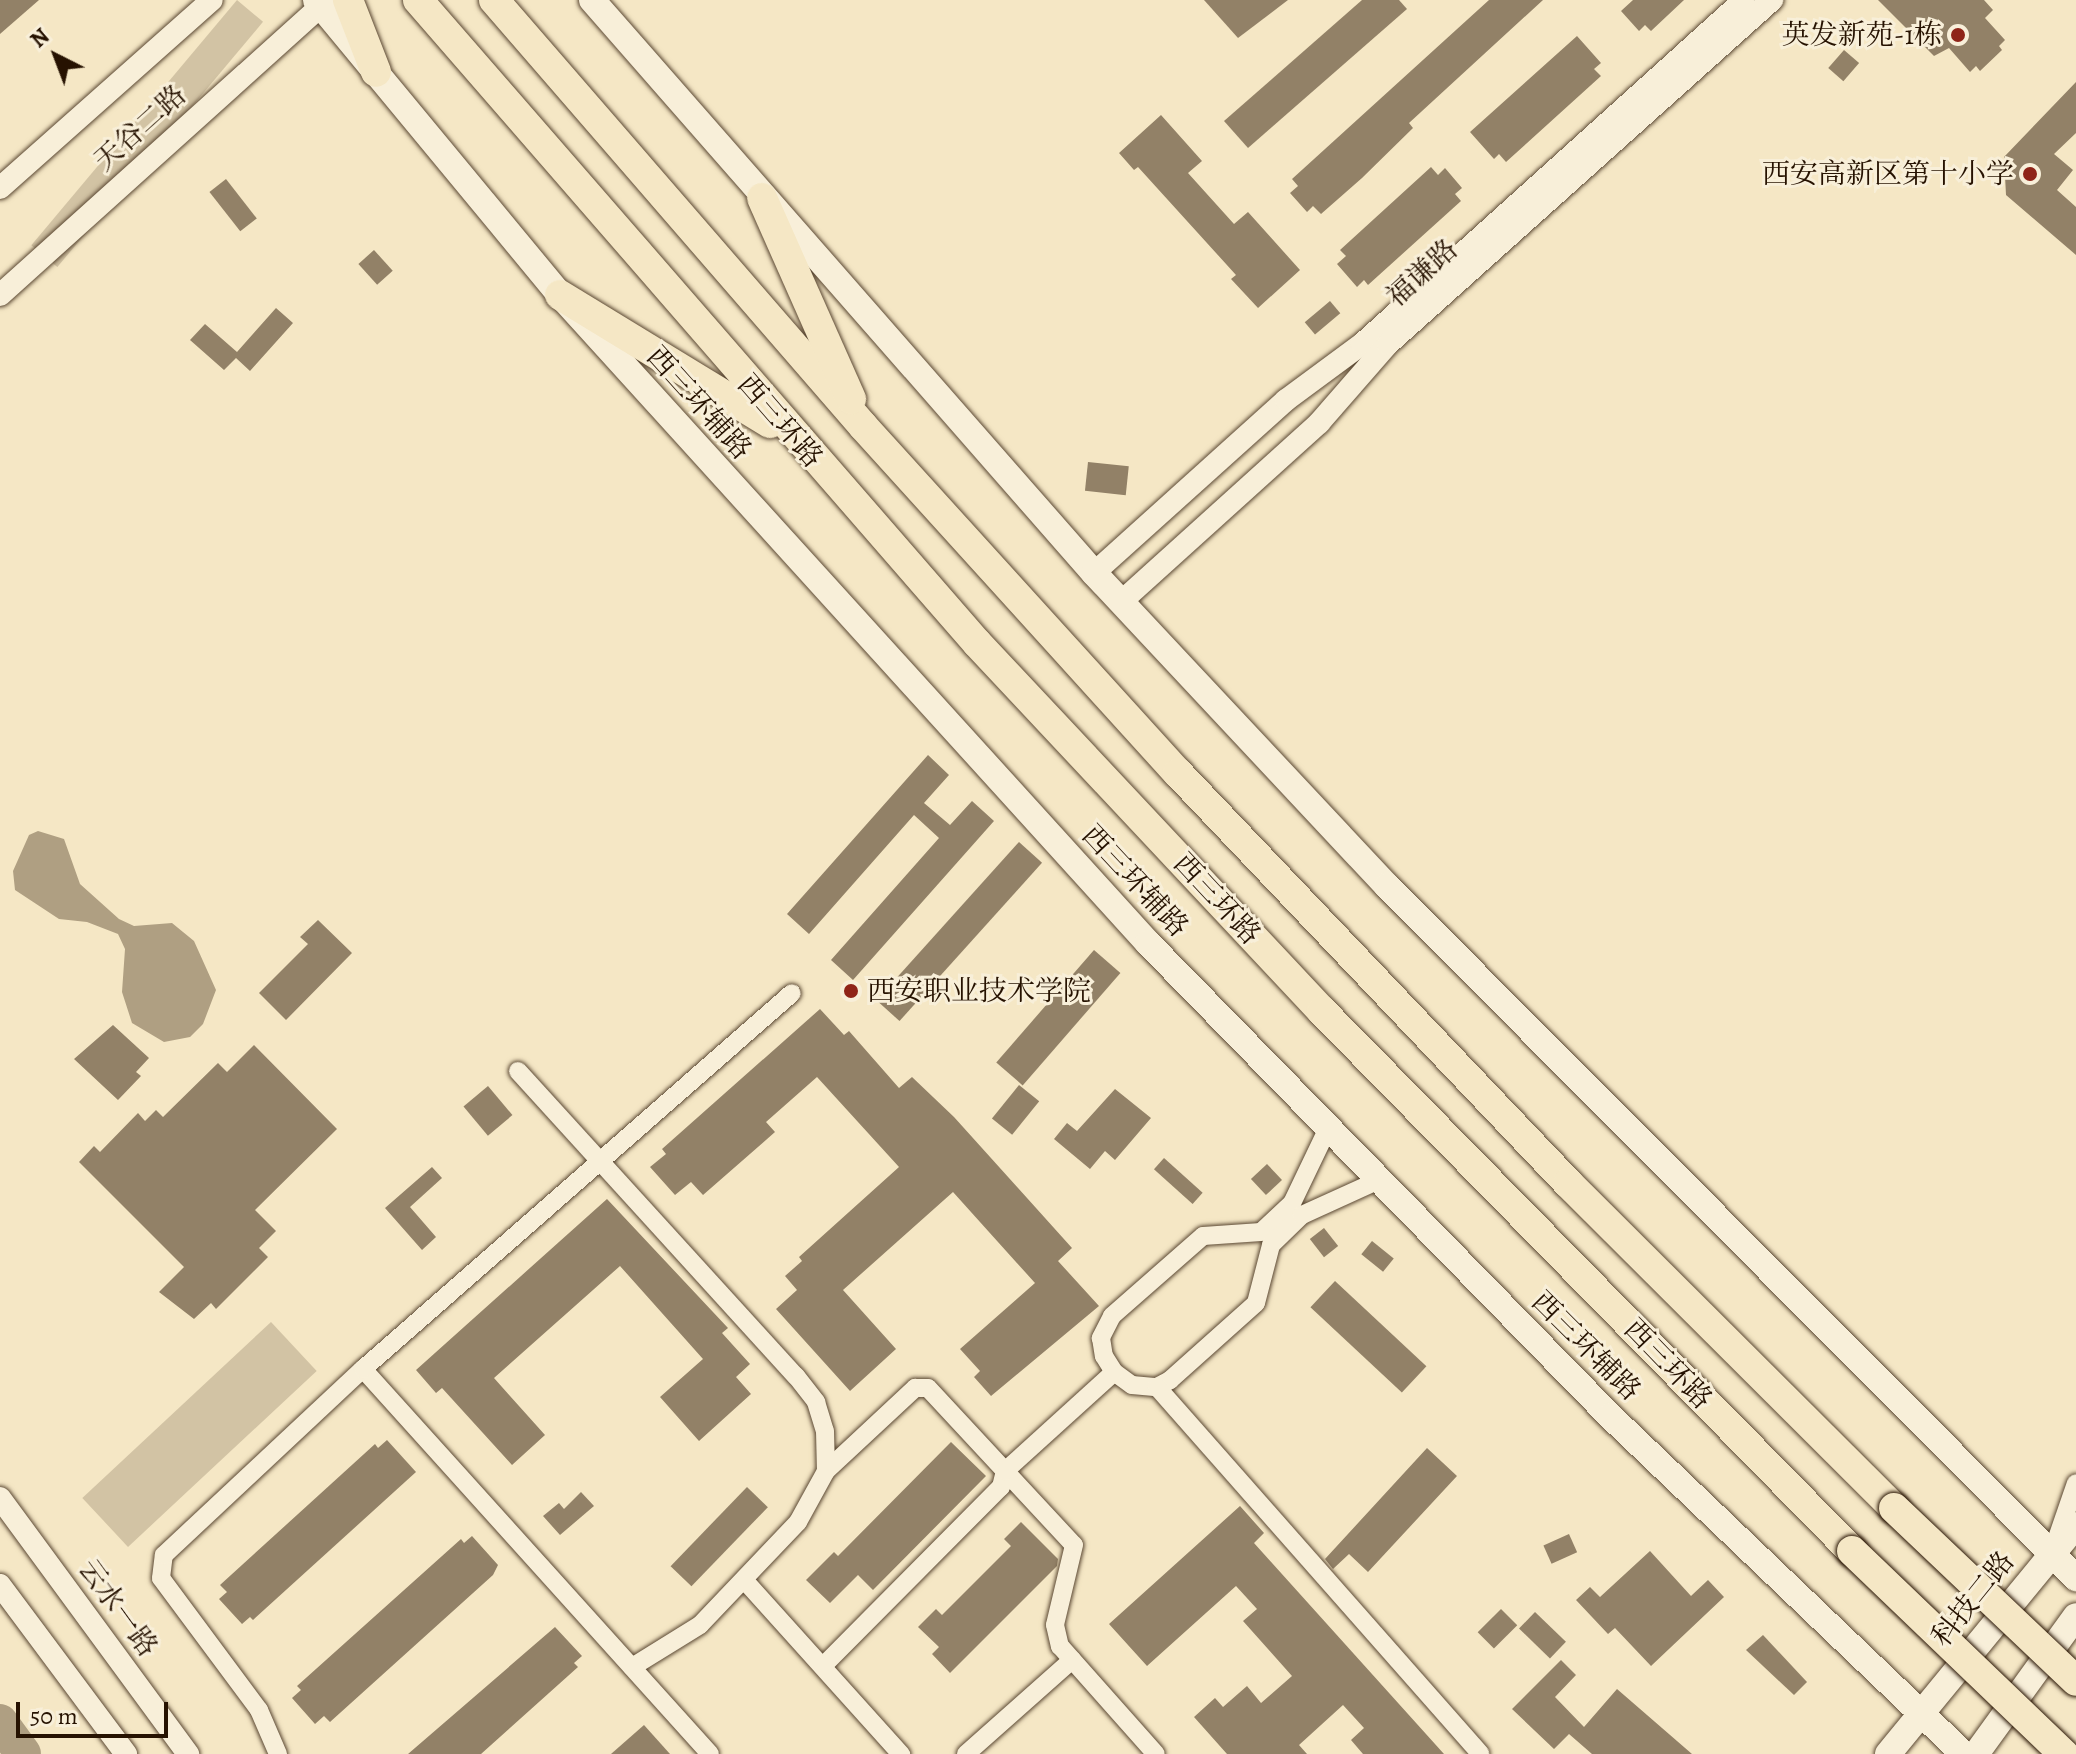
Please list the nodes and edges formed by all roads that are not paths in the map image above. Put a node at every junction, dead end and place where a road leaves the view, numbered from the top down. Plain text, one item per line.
1 (212, 0) edge
2 (418, 0) edge
3 (494, 0) edge
4 (592, 0) edge
5 (1744, 0) edge
6 (1772, 0) edge
7 (328, 2) edge
8 (376, 72) joint
9 (0, 188) edge
10 (762, 198) junction
11 (1, 292) edge
12 (560, 295) junction
13 (863, 426) junction
14 (794, 438) junction
15 (1094, 573) junction
16 (1122, 601) junction
17 (792, 993) dead end
18 (518, 1071) dead end
19 (1328, 1128) junction
20 (601, 1160) junction
21 (1379, 1180) junction
22 (363, 1369) junction
23 (1114, 1372) junction
24 (1157, 1387) junction
25 (826, 1471) junction
26 (1005, 1471) junction
27 (2076, 1483) edge
28 (0, 1498) edge
29 (2076, 1525) edge
30 (2051, 1553) junction
31 (2076, 1578) edge
32 (746, 1582) junction
33 (0, 1585) edge
34 (2076, 1616) edge
35 (1072, 1660) junction
36 (823, 1666) junction
37 (632, 1667) junction
38 (2076, 1681) edge
39 (1922, 1714) junction
40 (126, 1754) edge
41 (188, 1754) edge
42 (278, 1754) edge
43 (710, 1754) edge
44 (901, 1754) edge
45 (966, 1754) edge
46 (1156, 1754) edge
47 (1480, 1754) edge
48 (1888, 1754) edge
49 (1964, 1754) edge
50 (1976, 1754) edge
51 (2064, 1754) edge

1 - 9 street, 天谷二路
2 - 14 highway, 西三环路
3 - 13 highway, 西三环路
4 - 10 main road
5 - 15 street, 福谦路
6 - 16 street, 福谦路
7 - 8 highway
7 - 11 street, 天谷二路
8 - 12 main road, 西三环辅路
10 - 13 highway
10 - 15 main road
12 - 14 highway
12 - 19 main road, 西三环辅路
13 - 38 highway, 西三环路, bridge
14 - 51 highway, 西三环路, bridge
15 - 16 main road
16 - 30 main road
17 - 20 street
18 - 20 street
19 - 21 main road, 西三环辅路
19 - 23 street
20 - 22 street
20 - 25 street
21 - 24 street
21 - 39 main road, 西三环辅路
22 - 37 street
22 - 42 street
23 - 24 street
23 - 26 street
24 - 47 street
25 - 26 street
25 - 32 street
26 - 35 street
26 - 36 street
27 - 30 street
28 - 41 street, 云水一路
29 - 30 main road, 科技二路
30 - 31 main road
30 - 39 main road, 科技二路
32 - 36 street
32 - 37 street
33 - 40 street
34 - 50 main road
35 - 45 street
35 - 46 street
36 - 44 street
37 - 43 street
39 - 48 main road, 科技二路
39 - 49 main road, 西三环辅路

